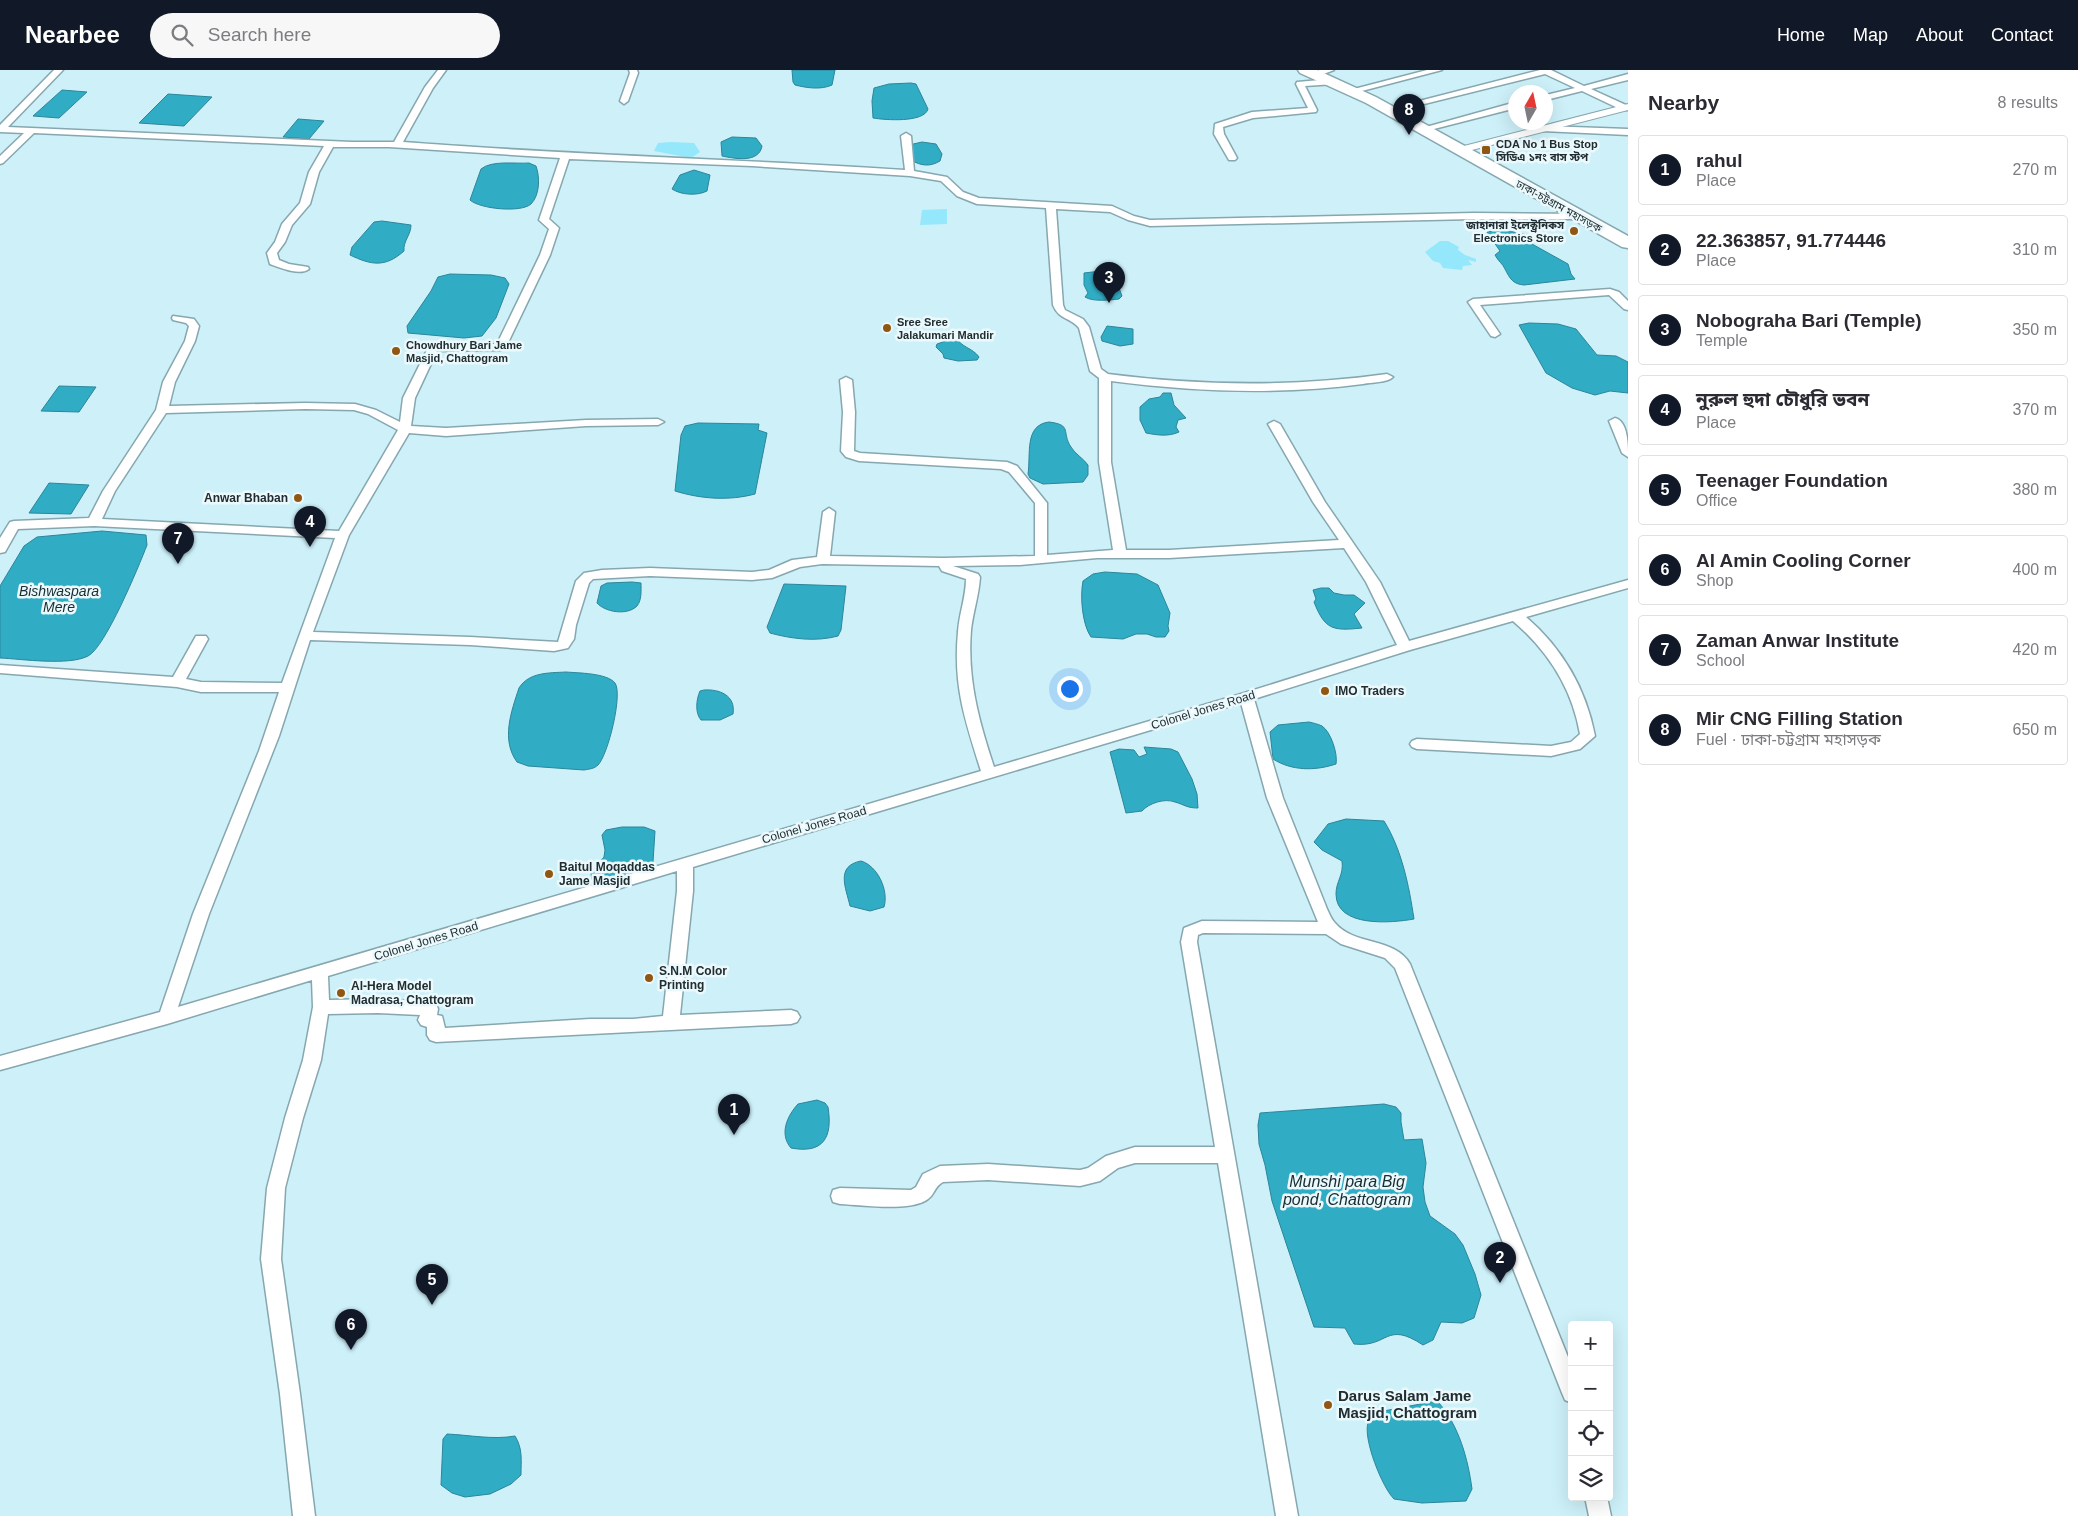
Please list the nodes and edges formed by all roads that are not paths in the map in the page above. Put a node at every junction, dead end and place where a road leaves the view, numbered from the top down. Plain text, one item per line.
1 (59, 70) edge
2 (442, 70) edge
3 (633, 70) edge
4 (1305, 70) edge
5 (1438, 70) edge
6 (1545, 71) edge
7 (1325, 73) edge
8 (1628, 77) edge
9 (1584, 88) junction
10 (1358, 89) junction
11 (1553, 96) edge
12 (624, 101) dead end
13 (1626, 107) edge
14 (1396, 108) junction
15 (1508, 108) edge
16 (1430, 127) junction
17 (1553, 127) edge
18 (1, 129) edge
19 (1553, 129) edge
20 (32, 130) junction
21 (1541, 130) edge
22 (1628, 132) edge
23 (906, 136) dead end
24 (330, 144) junction
25 (397, 144) junction
26 (1468, 148) junction
27 (565, 156) junction
28 (1232, 158) dead end
29 (0, 161) edge
30 (910, 173) junction
31 (1051, 205) junction
32 (1577, 216) junction
33 (1628, 237) edge
34 (1628, 243) edge
35 (304, 269) dead end
36 (1628, 307) edge
37 (178, 318) dead end
38 (1496, 334) dead end
39 (1104, 377) junction
40 (1387, 377) dead end
41 (846, 380) dead end
42 (162, 410) junction
43 (1615, 421) dead end
44 (658, 422) dead end
45 (1274, 424) dead end
46 (404, 429) junction
47 (1628, 453) edge
48 (828, 512) dead end
49 (94, 522) junction
50 (0, 525) edge
51 (14, 525) junction
52 (343, 535) junction
53 (1349, 544) junction
54 (0, 549) edge
55 (1120, 554) junction
56 (822, 560) junction
57 (1041, 560) junction
58 (943, 562) junction
59 (1628, 584) edge
60 (1516, 616) junction
61 (305, 636) junction
62 (201, 639) dead end
63 (1405, 647) junction
64 (0, 669) edge
65 (177, 682) junction
66 (287, 688) junction
67 (1246, 697) junction
68 (1417, 744) dead end
69 (989, 774) junction
70 (685, 864) junction
71 (1329, 928) junction
72 (320, 972) junction
73 (321, 1007) junction
74 (167, 1017) junction
75 (792, 1017) dead end
76 (671, 1022) junction
77 (0, 1063) edge
78 (1225, 1155) junction
79 (840, 1196) dead end
80 (1568, 1383) edge
81 (1597, 1501) edge
82 (304, 1516) edge
83 (1287, 1516) edge
84 (1600, 1516) edge

1 - 18 street
2 - 25 street
3 - 12 street
4 - 7 highway, ঢাকা-চট্টগ্রাম মহাসড়ক
5 - 10 street
6 - 9 street
6 - 14 street
7 - 10 highway, ঢাকা-চট্টগ্রাম মহাসড়ক
7 - 28 street
7 - 32 highway, ঢাকা-চট্টগ্রাম মহাসড়ক
8 - 9 street
9 - 11 street
9 - 13 street
10 - 14 highway, ঢাকা-চট্টগ্রাম মহাসড়ক
13 - 17 street
14 - 16 highway, ঢাকা-চট্টগ্রাম মহাসড়ক
15 - 16 street
16 - 26 highway, ঢাকা-চট্টগ্রাম মহাসড়ক
18 - 20 street
19 - 22 street
20 - 24 street
20 - 29 street
21 - 26 street
23 - 30 street
24 - 25 street
24 - 35 street
25 - 27 street
26 - 33 highway, ঢাকা-চট্টগ্রাম মহাসড়ক
27 - 30 street
27 - 46 street
30 - 31 street
31 - 32 street
31 - 39 street
32 - 34 highway, ঢাকা-চট্টগ্রাম মহাসড়ক
36 - 38 street
37 - 42 street
39 - 40 street
39 - 55 street
41 - 57 street
42 - 46 street
42 - 49 street
43 - 47 street
44 - 46 street
45 - 53 street
46 - 52 street
48 - 56 street
49 - 51 street
49 - 52 street
50 - 51 street
51 - 54 street
52 - 61 street
53 - 55 street
53 - 63 street
55 - 57 street
56 - 58 street
56 - 61 street
57 - 58 street
58 - 69 street
59 - 60 street, Colonel Jones Road
60 - 63 street, Colonel Jones Road
60 - 68 street
61 - 66 street
62 - 65 street
63 - 67 street, Colonel Jones Road
64 - 65 street
65 - 66 street
66 - 74 street
67 - 69 street, Colonel Jones Road
67 - 71 street
69 - 70 street, Colonel Jones Road
70 - 72 street, Colonel Jones Road
70 - 76 street
71 - 78 street
71 - 80 street
72 - 73 street
72 - 74 street, Colonel Jones Road
73 - 76 street
73 - 82 street
74 - 77 street, Colonel Jones Road
75 - 76 street
78 - 79 street
78 - 83 street
81 - 84 street

